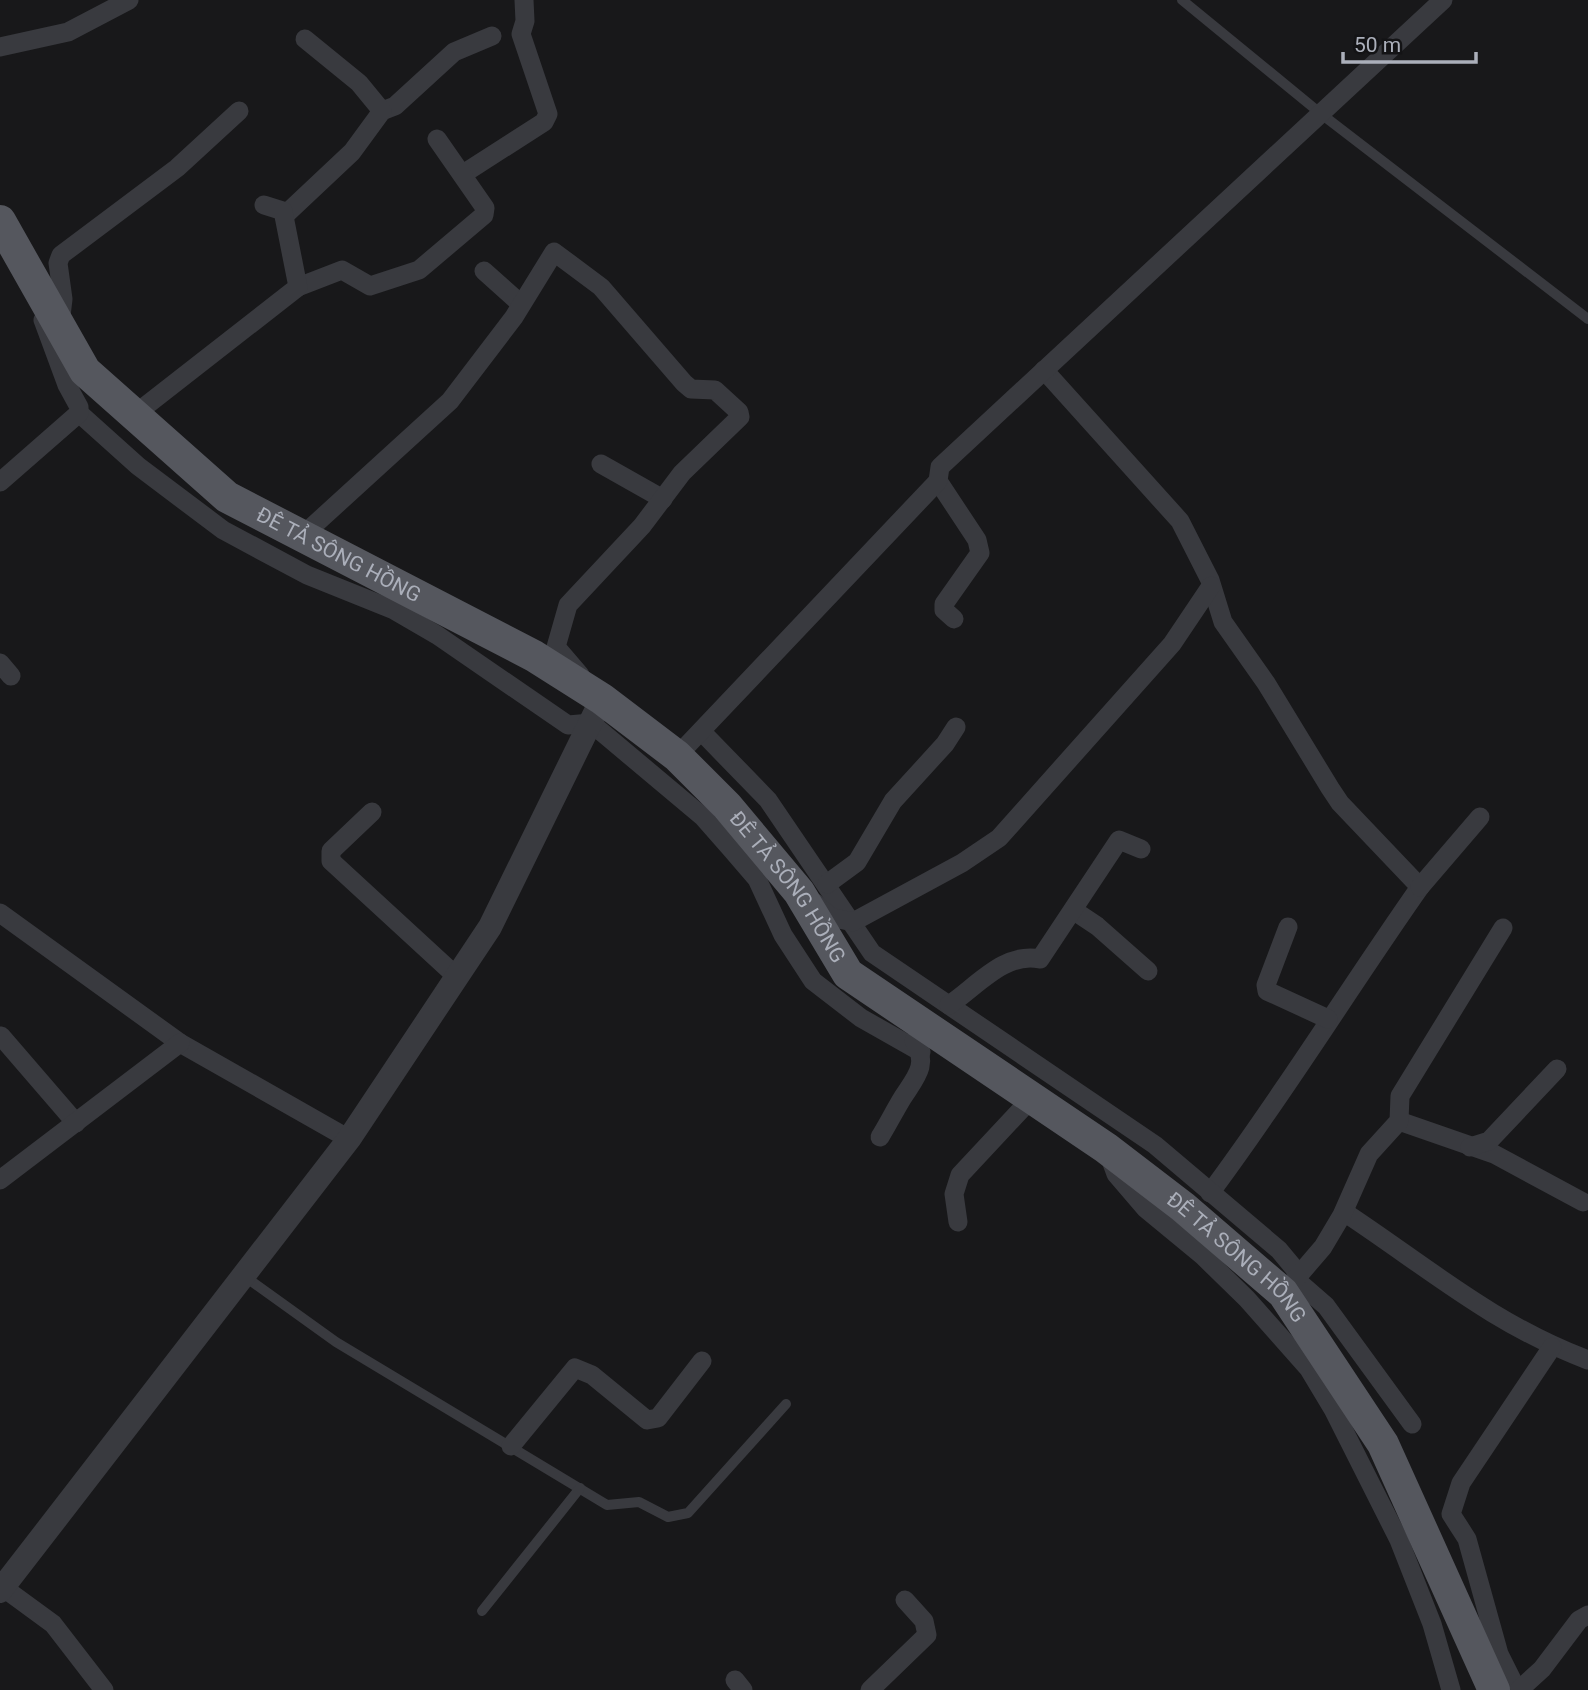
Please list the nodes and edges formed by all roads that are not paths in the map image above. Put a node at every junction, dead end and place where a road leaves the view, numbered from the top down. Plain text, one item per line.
1 (128, 0) edge
2 (524, 0) edge
3 (1182, 0) edge
4 (1443, 0) edge
5 (492, 36) dead end
6 (305, 39) dead end
7 (0, 47) edge
8 (239, 111) dead end
9 (383, 111) junction
10 (1320, 113) junction
11 (437, 139) dead end
12 (463, 174) junction
13 (264, 205) dead end
14 (284, 216) junction
15 (0, 221) edge
16 (484, 271) dead end
17 (298, 287) junction
18 (521, 304) junction
19 (52, 313) junction
20 (1588, 319) edge
21 (1044, 370) junction
22 (79, 413) junction
23 (134, 415) junction
24 (601, 464) dead end
25 (938, 481) junction
26 (0, 482) edge
27 (663, 499) junction
28 (302, 536) junction
29 (1211, 586) junction
30 (954, 619) dead end
31 (597, 711) junction
32 (956, 726) dead end
33 (701, 731) junction
34 (677, 757) junction
35 (372, 812) dead end
36 (1480, 817) dead end
37 (748, 831) junction
38 (1141, 849) dead end
39 (757, 879) junction
40 (1420, 887) junction
41 (813, 888) junction
42 (1073, 910) junction
43 (0, 913) edge
44 (853, 922) junction
45 (1288, 927) dead end
46 (1503, 928) dead end
47 (1148, 971) dead end
48 (456, 976) junction
49 (892, 1004) junction
50 (949, 1006) junction
51 (1328, 1019) junction
52 (1, 1036) edge
53 (180, 1043) junction
54 (921, 1052) junction
55 (1557, 1069) dead end
56 (1031, 1099) junction
57 (1399, 1121) junction
58 (76, 1123) junction
59 (880, 1137) dead end
60 (349, 1139) junction
61 (1470, 1147) junction
62 (1106, 1148) junction
63 (0, 1180) edge
64 (1210, 1193) junction
65 (1583, 1202) dead end
66 (1344, 1212) junction
67 (958, 1222) dead end
68 (243, 1275) junction
69 (1292, 1282) junction
70 (1552, 1347) junction
71 (1588, 1360) edge
72 (702, 1361) dead end
73 (1328, 1363) junction
74 (786, 1404) dead end
75 (1333, 1409) junction
76 (1412, 1424) dead end
77 (511, 1446) junction
78 (580, 1488) junction
79 (1, 1589) edge
80 (905, 1600) dead end
81 (482, 1611) dead end
82 (1588, 1615) edge
83 (104, 1690) edge
84 (870, 1690) edge
85 (1451, 1690) edge
86 (1494, 1690) edge
87 (1518, 1690) edge

1 - 7 street
2 - 12 street
3 - 10 lane
4 - 10 street
5 - 9 street
6 - 9 street
8 - 19 street
9 - 14 street
10 - 20 lane
10 - 21 street
11 - 12 street
12 - 17 street
13 - 14 street
14 - 17 street
15 - 19 main road, ĐÊ TẢ SÔNG HỒNG
16 - 18 street
17 - 23 street
18 - 27 street
18 - 28 street
19 - 22 street
19 - 23 main road, ĐÊ TẢ SÔNG HỒNG
21 - 25 street
21 - 29 street
22 - 26 street
22 - 31 street
23 - 28 main road, ĐÊ TẢ SÔNG HỒNG
24 - 27 street
25 - 30 street
25 - 33 street
27 - 31 street
28 - 31 main road, ĐÊ TẢ SÔNG HỒNG
29 - 40 street
29 - 44 street
31 - 34 main road, ĐÊ TẢ SÔNG HỒNG
31 - 39 street
31 - 48 street
32 - 41 street
33 - 34 street
33 - 41 street
34 - 37 main road, ĐÊ TẢ SÔNG HỒNG
35 - 48 street
36 - 40 street
37 - 39 street
37 - 41 main road, ĐÊ TẢ SÔNG HỒNG
38 - 42 street
39 - 54 street
40 - 51 street
41 - 44 street
41 - 44 street
41 - 49 main road, ĐÊ TẢ SÔNG HỒNG
42 - 47 street
42 - 50 street
43 - 53 street
44 - 50 street
45 - 51 street
46 - 57 street
48 - 60 street
49 - 54 street
49 - 56 main road, ĐÊ TẢ SÔNG HỒNG
50 - 64 street
51 - 64 street
52 - 58 street
53 - 58 street
53 - 60 street
54 - 59 street
55 - 61 street
56 - 62 main road, ĐÊ TẢ SÔNG HỒNG
56 - 67 street
57 - 61 street
57 - 66 street
58 - 63 street
60 - 68 street
61 - 65 street
62 - 69 main road, ĐÊ TẢ SÔNG HỒNG
62 - 75 street
64 - 69 street
66 - 69 street
66 - 70 street
68 - 77 lane
68 - 79 street
69 - 73 main road, ĐÊ TẢ SÔNG HỒNG
69 - 76 street
70 - 71 street
70 - 87 street
72 - 77 street
73 - 75 street
73 - 86 main road, ĐÊ TẢ SÔNG HỒNG
74 - 78 lane
75 - 85 street
77 - 78 lane
78 - 81 lane
79 - 83 street
80 - 84 street
82 - 87 street

